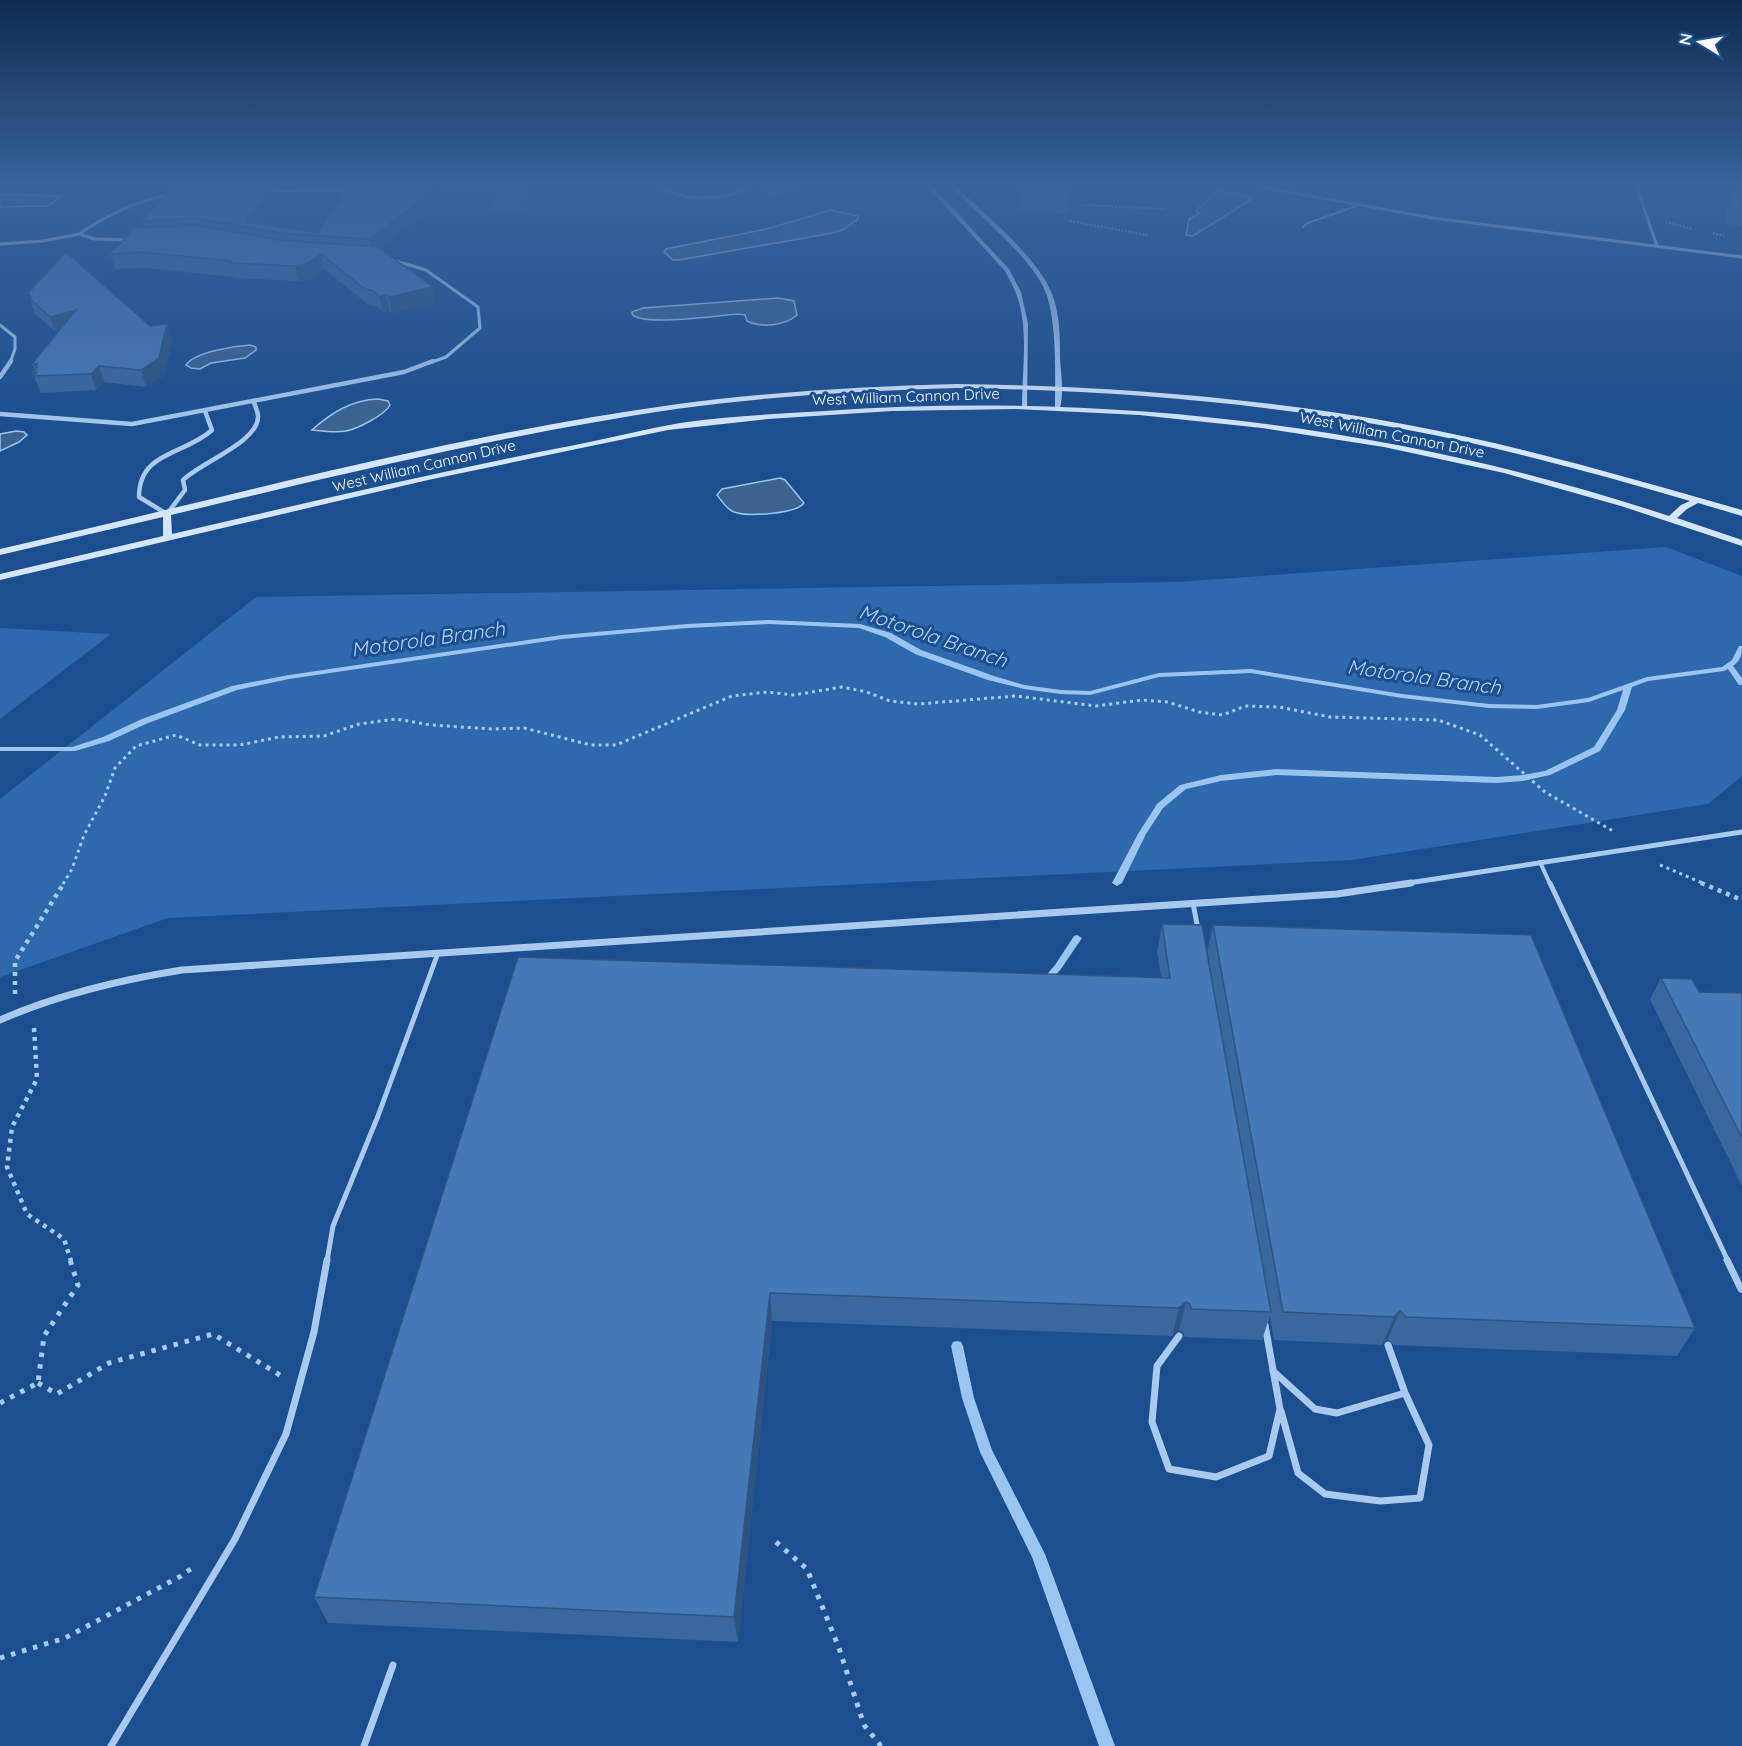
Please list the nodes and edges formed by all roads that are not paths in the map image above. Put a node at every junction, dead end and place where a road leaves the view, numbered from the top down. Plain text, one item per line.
1 (417, 266) edge
2 (1004, 266) edge
3 (1032, 266) edge
4 (0, 325) edge
5 (0, 377) edge
6 (1025, 387) junction
7 (1058, 388) junction
8 (254, 402) junction
9 (1025, 406) junction
10 (1058, 407) junction
11 (205, 411) junction
12 (0, 414) edge
13 (1698, 500) junction
14 (1742, 513) edge
15 (167, 514) junction
16 (1672, 519) junction
17 (168, 538) junction
18 (1742, 543) edge
19 (0, 552) edge
20 (0, 578) edge
21 (1742, 832) edge
22 (1540, 862) junction
23 (1194, 903) junction
24 (1199, 938) edge
25 (439, 952) junction
26 (0, 1020) edge
27 (1741, 1289) edge
28 (1263, 1312) edge
29 (1179, 1336) edge
30 (1388, 1345) edge
31 (1273, 1371) junction
32 (1405, 1394) junction
33 (1280, 1409) junction
34 (393, 1665) dead end
35 (111, 1746) edge
36 (364, 1746) edge

1 - 8 street
2 - 6 street
3 - 7 street
4 - 5 street
6 - 7 main road, West William Cannon Drive
6 - 9 street
6 - 15 main road, West William Cannon Drive
7 - 10 street
7 - 13 main road, West William Cannon Drive
8 - 11 street
8 - 15 street
9 - 10 main road, West William Cannon Drive
9 - 17 main road, West William Cannon Drive
10 - 16 main road, West William Cannon Drive
11 - 12 street
11 - 15 street
13 - 14 main road, West William Cannon Drive
13 - 16 main road
15 - 17 main road
15 - 19 main road, West William Cannon Drive
16 - 18 main road, West William Cannon Drive
17 - 20 main road, West William Cannon Drive
21 - 22 street
22 - 23 street
22 - 27 lane
23 - 24 lane
23 - 25 street
25 - 26 street
25 - 35 lane
28 - 31 lane
29 - 33 lane
30 - 32 lane
31 - 32 lane
31 - 33 lane
32 - 33 lane
34 - 36 lane

